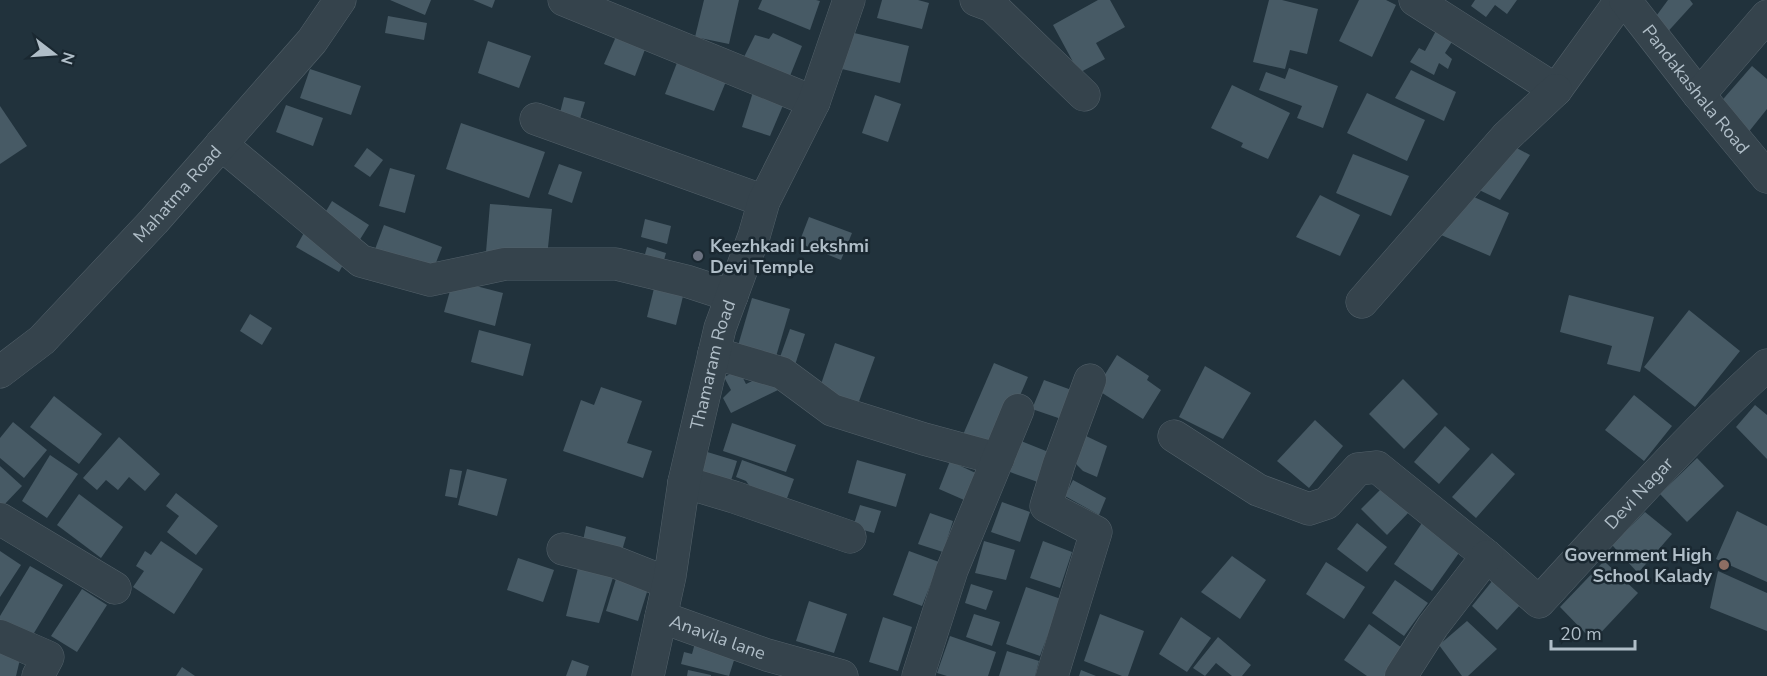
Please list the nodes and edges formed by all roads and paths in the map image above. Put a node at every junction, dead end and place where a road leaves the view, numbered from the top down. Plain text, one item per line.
1 (340, 0) edge
2 (564, 0) edge
3 (849, 0) edge
4 (976, 0) edge
5 (1415, 0) edge
6 (1623, 0) edge
7 (1767, 16) edge
8 (1556, 90) junction
9 (1084, 95) dead end
10 (1699, 95) junction
11 (814, 102) junction
12 (536, 119) dead end
13 (221, 144) junction
14 (1767, 177) edge
15 (764, 201) junction
16 (732, 296) junction
17 (1362, 302) dead end
18 (714, 353) junction
19 (1767, 365) edge
20 (0, 372) edge
21 (1090, 380) dead end
22 (1018, 410) dead end
23 (1174, 436) dead end
24 (998, 459) junction
25 (684, 482) junction
26 (0, 519) edge
27 (850, 537) dead end
28 (562, 549) dead end
29 (1487, 556) junction
30 (669, 583) junction
31 (115, 588) dead end
32 (661, 617) junction
33 (0, 636) edge
34 (38, 676) edge
35 (648, 676) edge
36 (842, 676) edge
37 (918, 676) edge
38 (1052, 676) edge
39 (1401, 676) edge

1 - 13 street, Mahatma Road
2 - 11 street
3 - 11 street, Thamaram Road
4 - 9 street
5 - 8 street
6 - 8 street, Pandakashala Road
6 - 10 street, Pandakashala Road
7 - 10 street
8 - 17 street, Pandakashala Road
10 - 14 street, Pandakashala Road
11 - 15 street, Thamaram Road
12 - 15 street
13 - 16 street
13 - 20 street, Mahatma Road
15 - 16 street, Thamaram Road
16 - 18 street, Thamaram Road
18 - 24 street
18 - 25 street, Thamaram Road
19 - 29 street, Devi Nagar
21 - 38 street
22 - 24 street
23 - 29 street, Devi Nagar
24 - 37 street
25 - 27 street
25 - 30 street, Thamaram Road
26 - 31 street
28 - 30 street
29 - 39 street
30 - 32 street, Thamaram Road
32 - 35 street, Thamaram Road
32 - 36 street, Anavila lane
33 - 34 street

